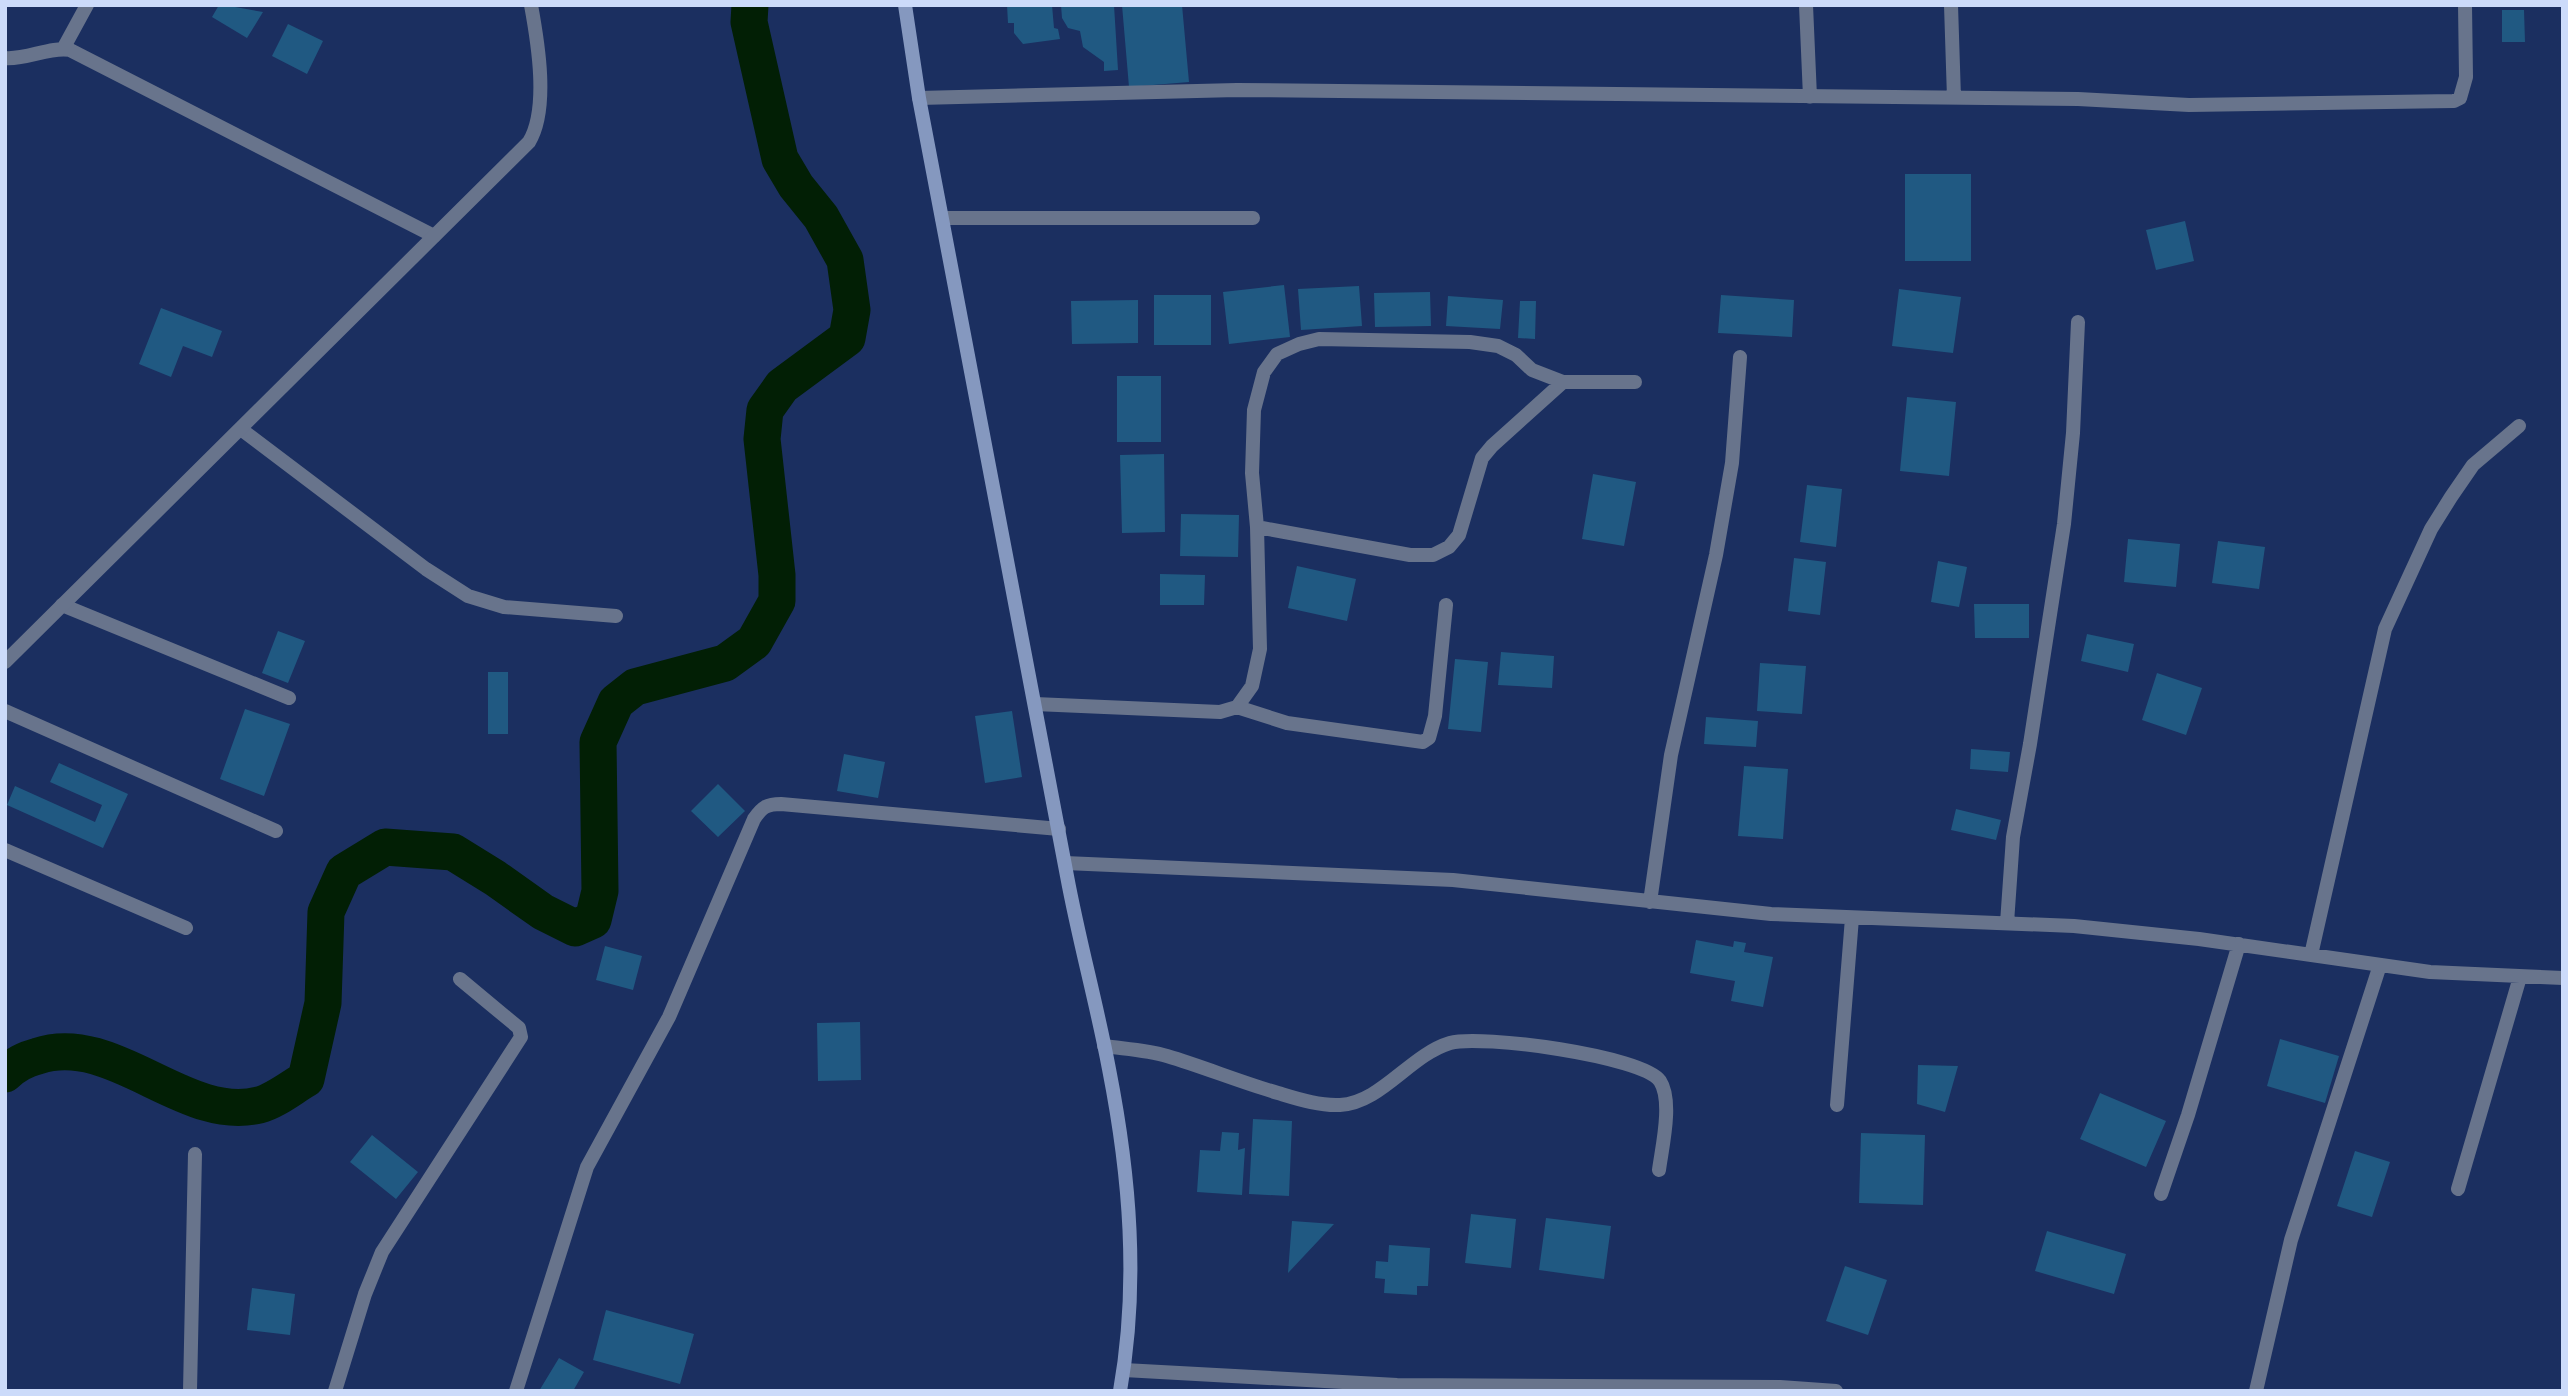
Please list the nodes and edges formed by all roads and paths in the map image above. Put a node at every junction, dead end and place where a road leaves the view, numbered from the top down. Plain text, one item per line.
1 (88, 5) edge
2 (531, 5) edge
3 (905, 5) edge
4 (1806, 5) edge
5 (1951, 5) edge
6 (2465, 5) edge
7 (63, 49) junction
8 (5, 58) edge
9 (1810, 97) junction
10 (919, 98) junction
11 (1954, 98) junction
12 (942, 218) junction
13 (1253, 218) dead end
14 (434, 236) junction
15 (2078, 322) dead end
16 (1740, 357) dead end
17 (1563, 382) junction
18 (1635, 382) dead end
19 (2519, 426) dead end
20 (242, 430) junction
21 (1257, 527) junction
22 (62, 605) junction
23 (1446, 605) dead end
24 (616, 617) dead end
25 (5, 662) edge
26 (289, 698) dead end
27 (1035, 704) junction
28 (1237, 707) junction
29 (5, 711) edge
30 (1059, 829) junction
31 (276, 831) dead end
32 (5, 849) edge
33 (1065, 863) junction
34 (1650, 902) junction
35 (1852, 918) junction
36 (2007, 923) junction
37 (186, 928) dead end
38 (2239, 944) junction
39 (2311, 955) junction
40 (2381, 965) junction
41 (2519, 977) junction
42 (2563, 978) edge
43 (460, 979) dead end
44 (1104, 1046) junction
45 (1837, 1105) dead end
46 (195, 1154) dead end
47 (1659, 1170) dead end
48 (2458, 1189) dead end
49 (2161, 1194) dead end
50 (1124, 1370) junction
51 (190, 1391) edge
52 (335, 1391) edge
53 (516, 1391) edge
54 (1120, 1391) edge
55 (1836, 1391) edge
56 (2256, 1391) edge

1 - 7 street
2 - 14 street
3 - 10 main road
4 - 9 street
5 - 11 street
6 - 11 street
7 - 8 street
7 - 14 street
9 - 10 street
9 - 11 street
10 - 12 main road
12 - 13 street
12 - 27 main road
14 - 20 street
15 - 36 street
16 - 34 street
17 - 18 street
17 - 21 street
17 - 21 street
19 - 39 street
20 - 22 street
20 - 24 street
21 - 28 street
22 - 25 street
22 - 26 street
23 - 28 street
27 - 28 street
27 - 30 main road
29 - 31 street
30 - 33 main road
30 - 53 street
32 - 37 street
33 - 34 street
33 - 44 main road
34 - 35 street
35 - 36 street
35 - 45 street
36 - 38 street
38 - 39 street
38 - 49 street
39 - 40 street
40 - 41 street
40 - 56 street
41 - 42 street
41 - 48 street
43 - 52 street
44 - 47 street
44 - 50 main road
46 - 51 street
50 - 54 main road
50 - 55 street

